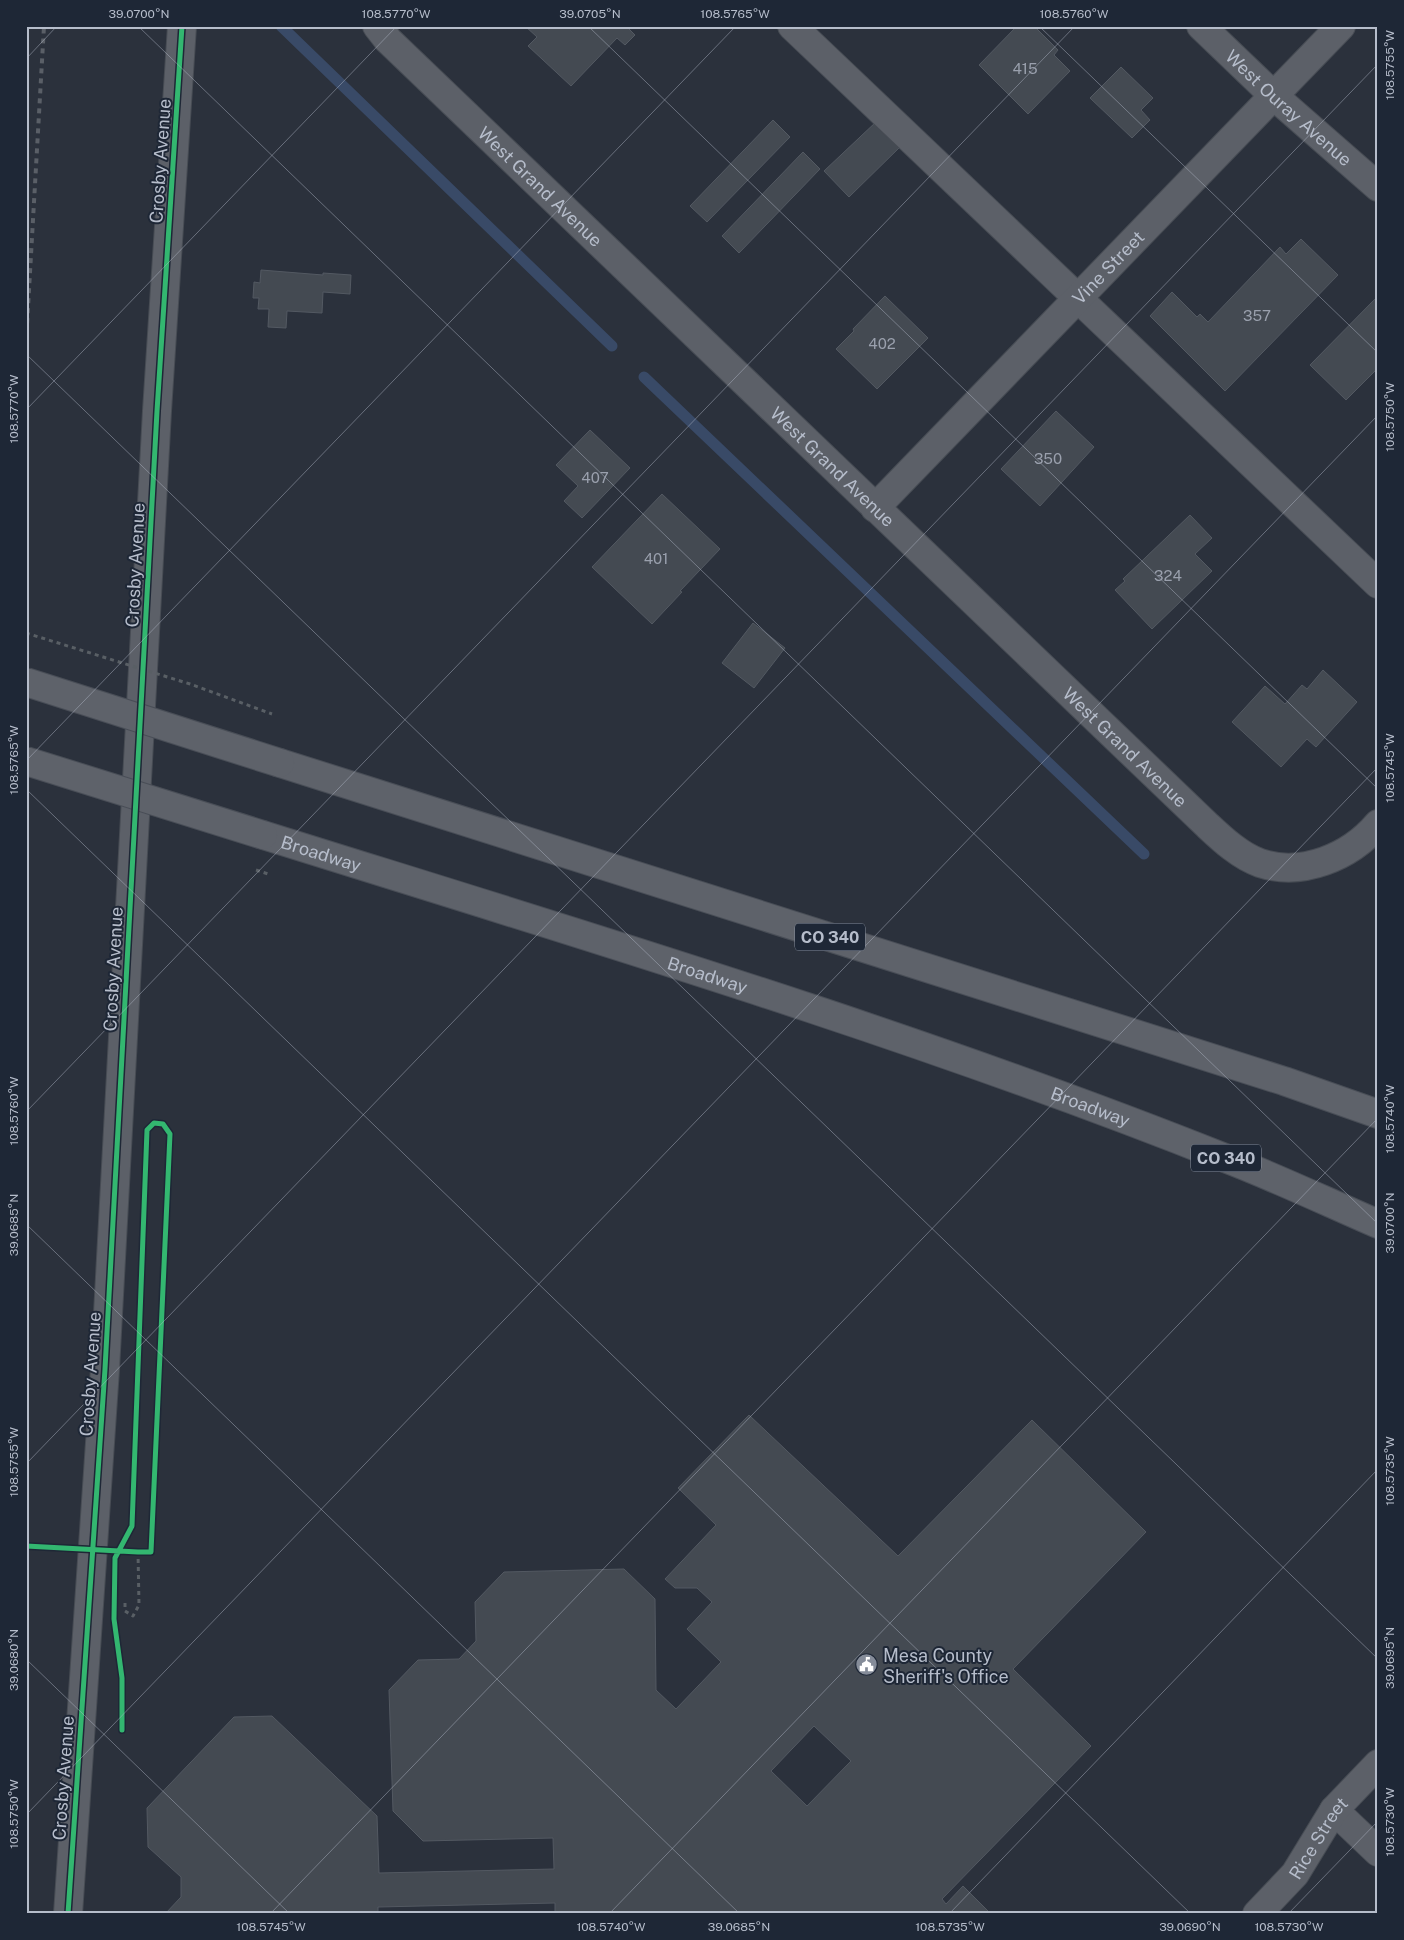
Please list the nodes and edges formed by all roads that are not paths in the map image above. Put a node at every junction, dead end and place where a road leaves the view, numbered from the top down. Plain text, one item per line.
1 (182, 26) edge
2 (377, 26) edge
3 (792, 26) edge
4 (1201, 26) edge
5 (1341, 26) edge
6 (1274, 96) junction
7 (1378, 187) edge
8 (1078, 298) junction
9 (874, 508) junction
10 (1378, 584) edge
11 (26, 682) edge
12 (26, 760) edge
13 (1378, 824) edge
14 (1378, 1114) edge
15 (1378, 1224) edge
16 (1378, 1764) edge
17 (1334, 1810) junction
18 (1378, 1852) edge
19 (68, 1914) edge
20 (1257, 1914) edge

1 - 19 street, Crosby Avenue
2 - 9 street, West Grand Avenue
3 - 8 street
4 - 6 street, West Ouray Avenue
5 - 6 street, Vine Street
6 - 7 street, West Ouray Avenue
6 - 8 street, Vine Street
8 - 9 street, Vine Street
8 - 10 street
9 - 13 street, West Grand Avenue
11 - 14 main road, CO 340, bridge
12 - 15 main road, Broadway / CO 340, bridge
16 - 17 street, Rice Street
17 - 18 street
17 - 20 street, Rice Street

